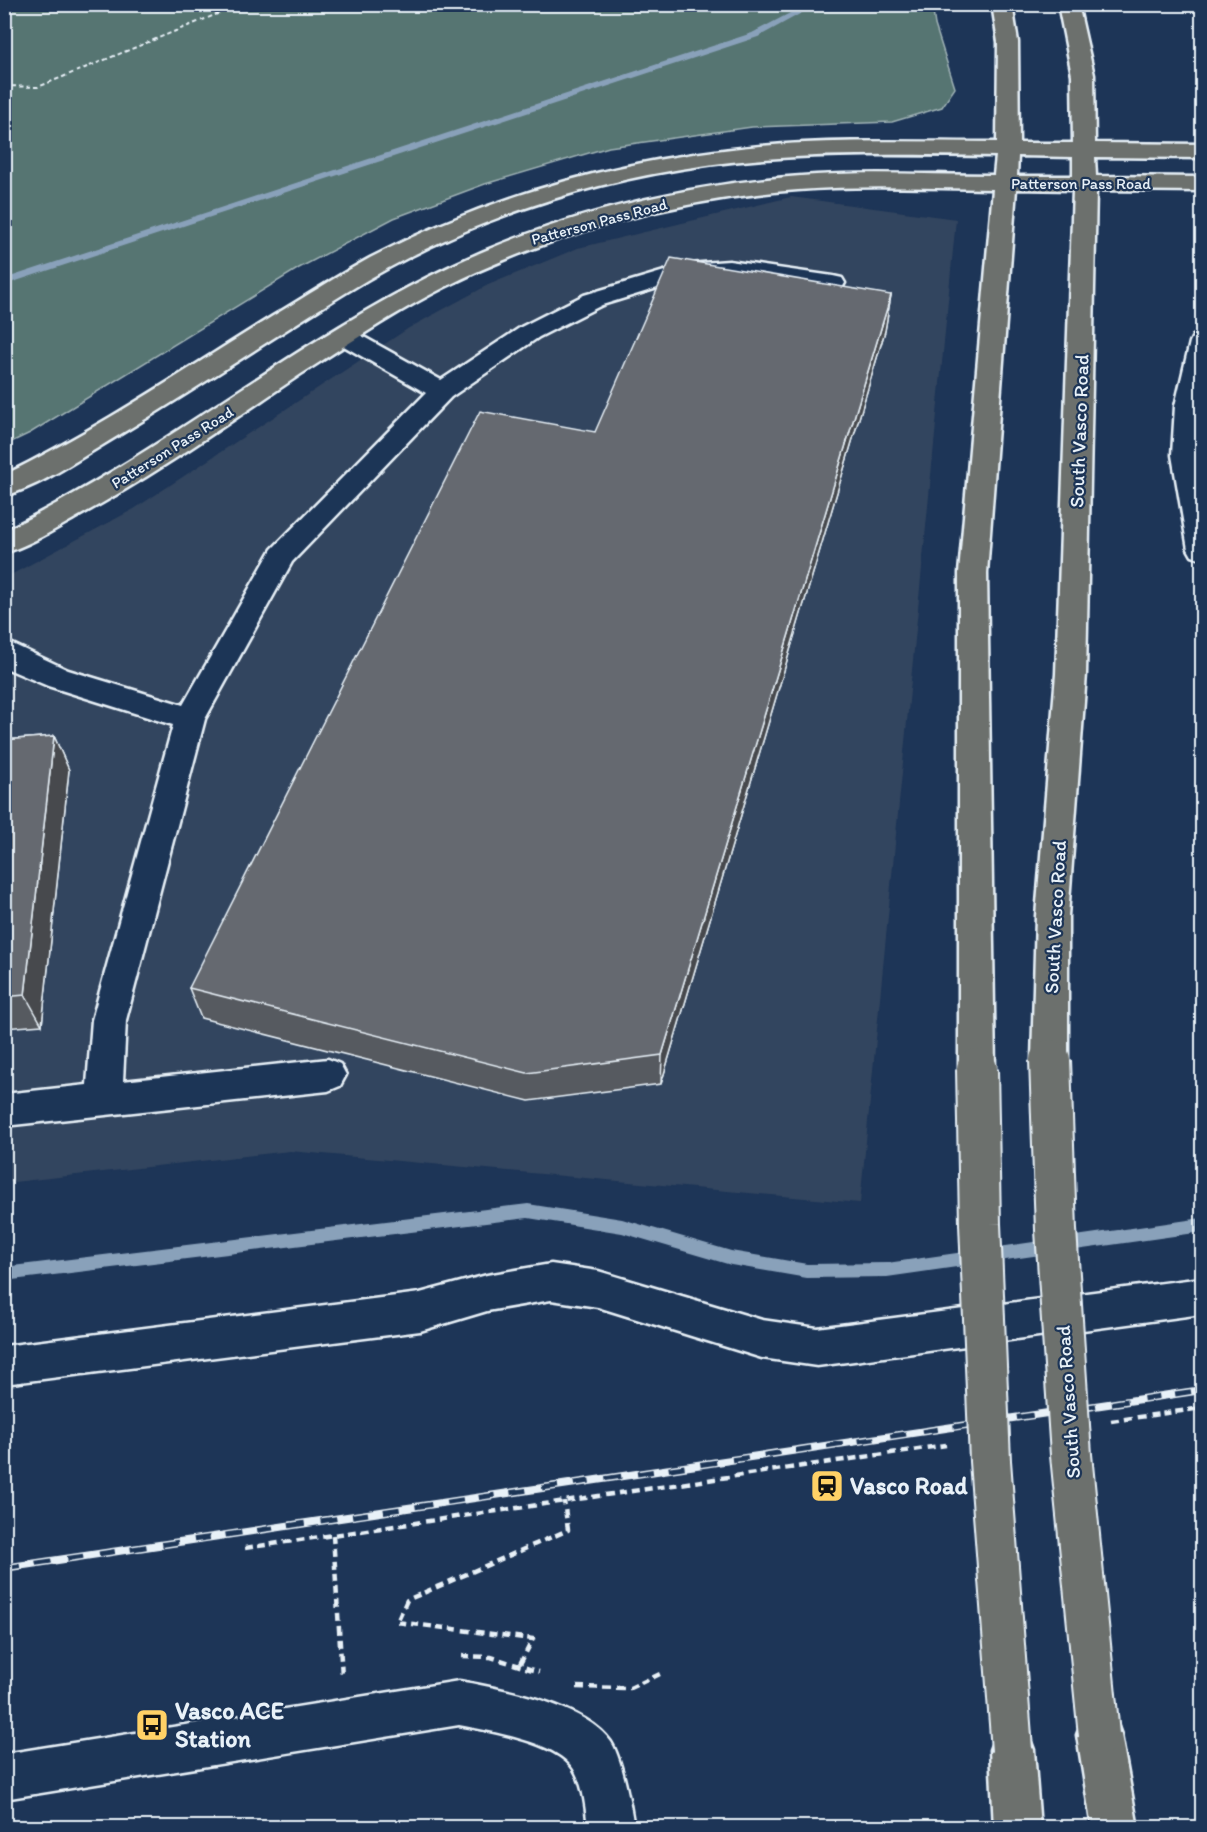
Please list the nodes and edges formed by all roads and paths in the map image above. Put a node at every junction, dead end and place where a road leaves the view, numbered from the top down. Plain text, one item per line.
1 (242, 4) edge
2 (1002, 4) edge
3 (1068, 4) edge
4 (4, 86) edge
5 (1008, 149) junction
6 (1086, 150) junction
7 (1203, 151) edge
8 (1005, 182) junction
9 (1085, 182) junction
10 (1203, 184) edge
11 (833, 283) edge
12 (344, 336) junction
13 (1203, 342) edge
14 (442, 391) junction
15 (4, 487) edge
16 (4, 543) edge
17 (1203, 549) edge
18 (9, 660) edge
19 (190, 719) junction
20 (328, 1074) dead end
21 (104, 1098) junction
22 (4, 1110) edge
23 (1203, 1296) edge
24 (4, 1365) edge
25 (1203, 1408) edge
26 (1108, 1421) dead end
27 (954, 1444) dead end
28 (564, 1501) junction
29 (333, 1534) junction
30 (245, 1548) dead end
31 (520, 1664) dead end
32 (342, 1676) dead end
33 (4, 1777) edge
34 (611, 1827) edge
35 (1017, 1827) edge
36 (1115, 1827) edge

1 - 4 path
2 - 5 main road
3 - 6 main road, South Vasco Road
5 - 6 main road, Patterson Pass Road
5 - 8 main road
5 - 15 main road, Patterson Pass Road
6 - 7 main road, Patterson Pass Road
6 - 9 main road, South Vasco Road
8 - 9 main road, Patterson Pass Road
8 - 12 main road, Patterson Pass Road
8 - 35 main road, bridge
9 - 10 main road, Patterson Pass Road
9 - 36 main road, South Vasco Road, bridge
11 - 14 lane
12 - 14 lane
12 - 16 main road, Patterson Pass Road
13 - 17 lane
14 - 19 lane
18 - 19 lane
19 - 21 lane
20 - 21 lane
21 - 22 lane
23 - 24 lane
25 - 26 path
27 - 28 path
28 - 29 path
28 - 31 path
29 - 30 path
29 - 32 path
33 - 34 lane

